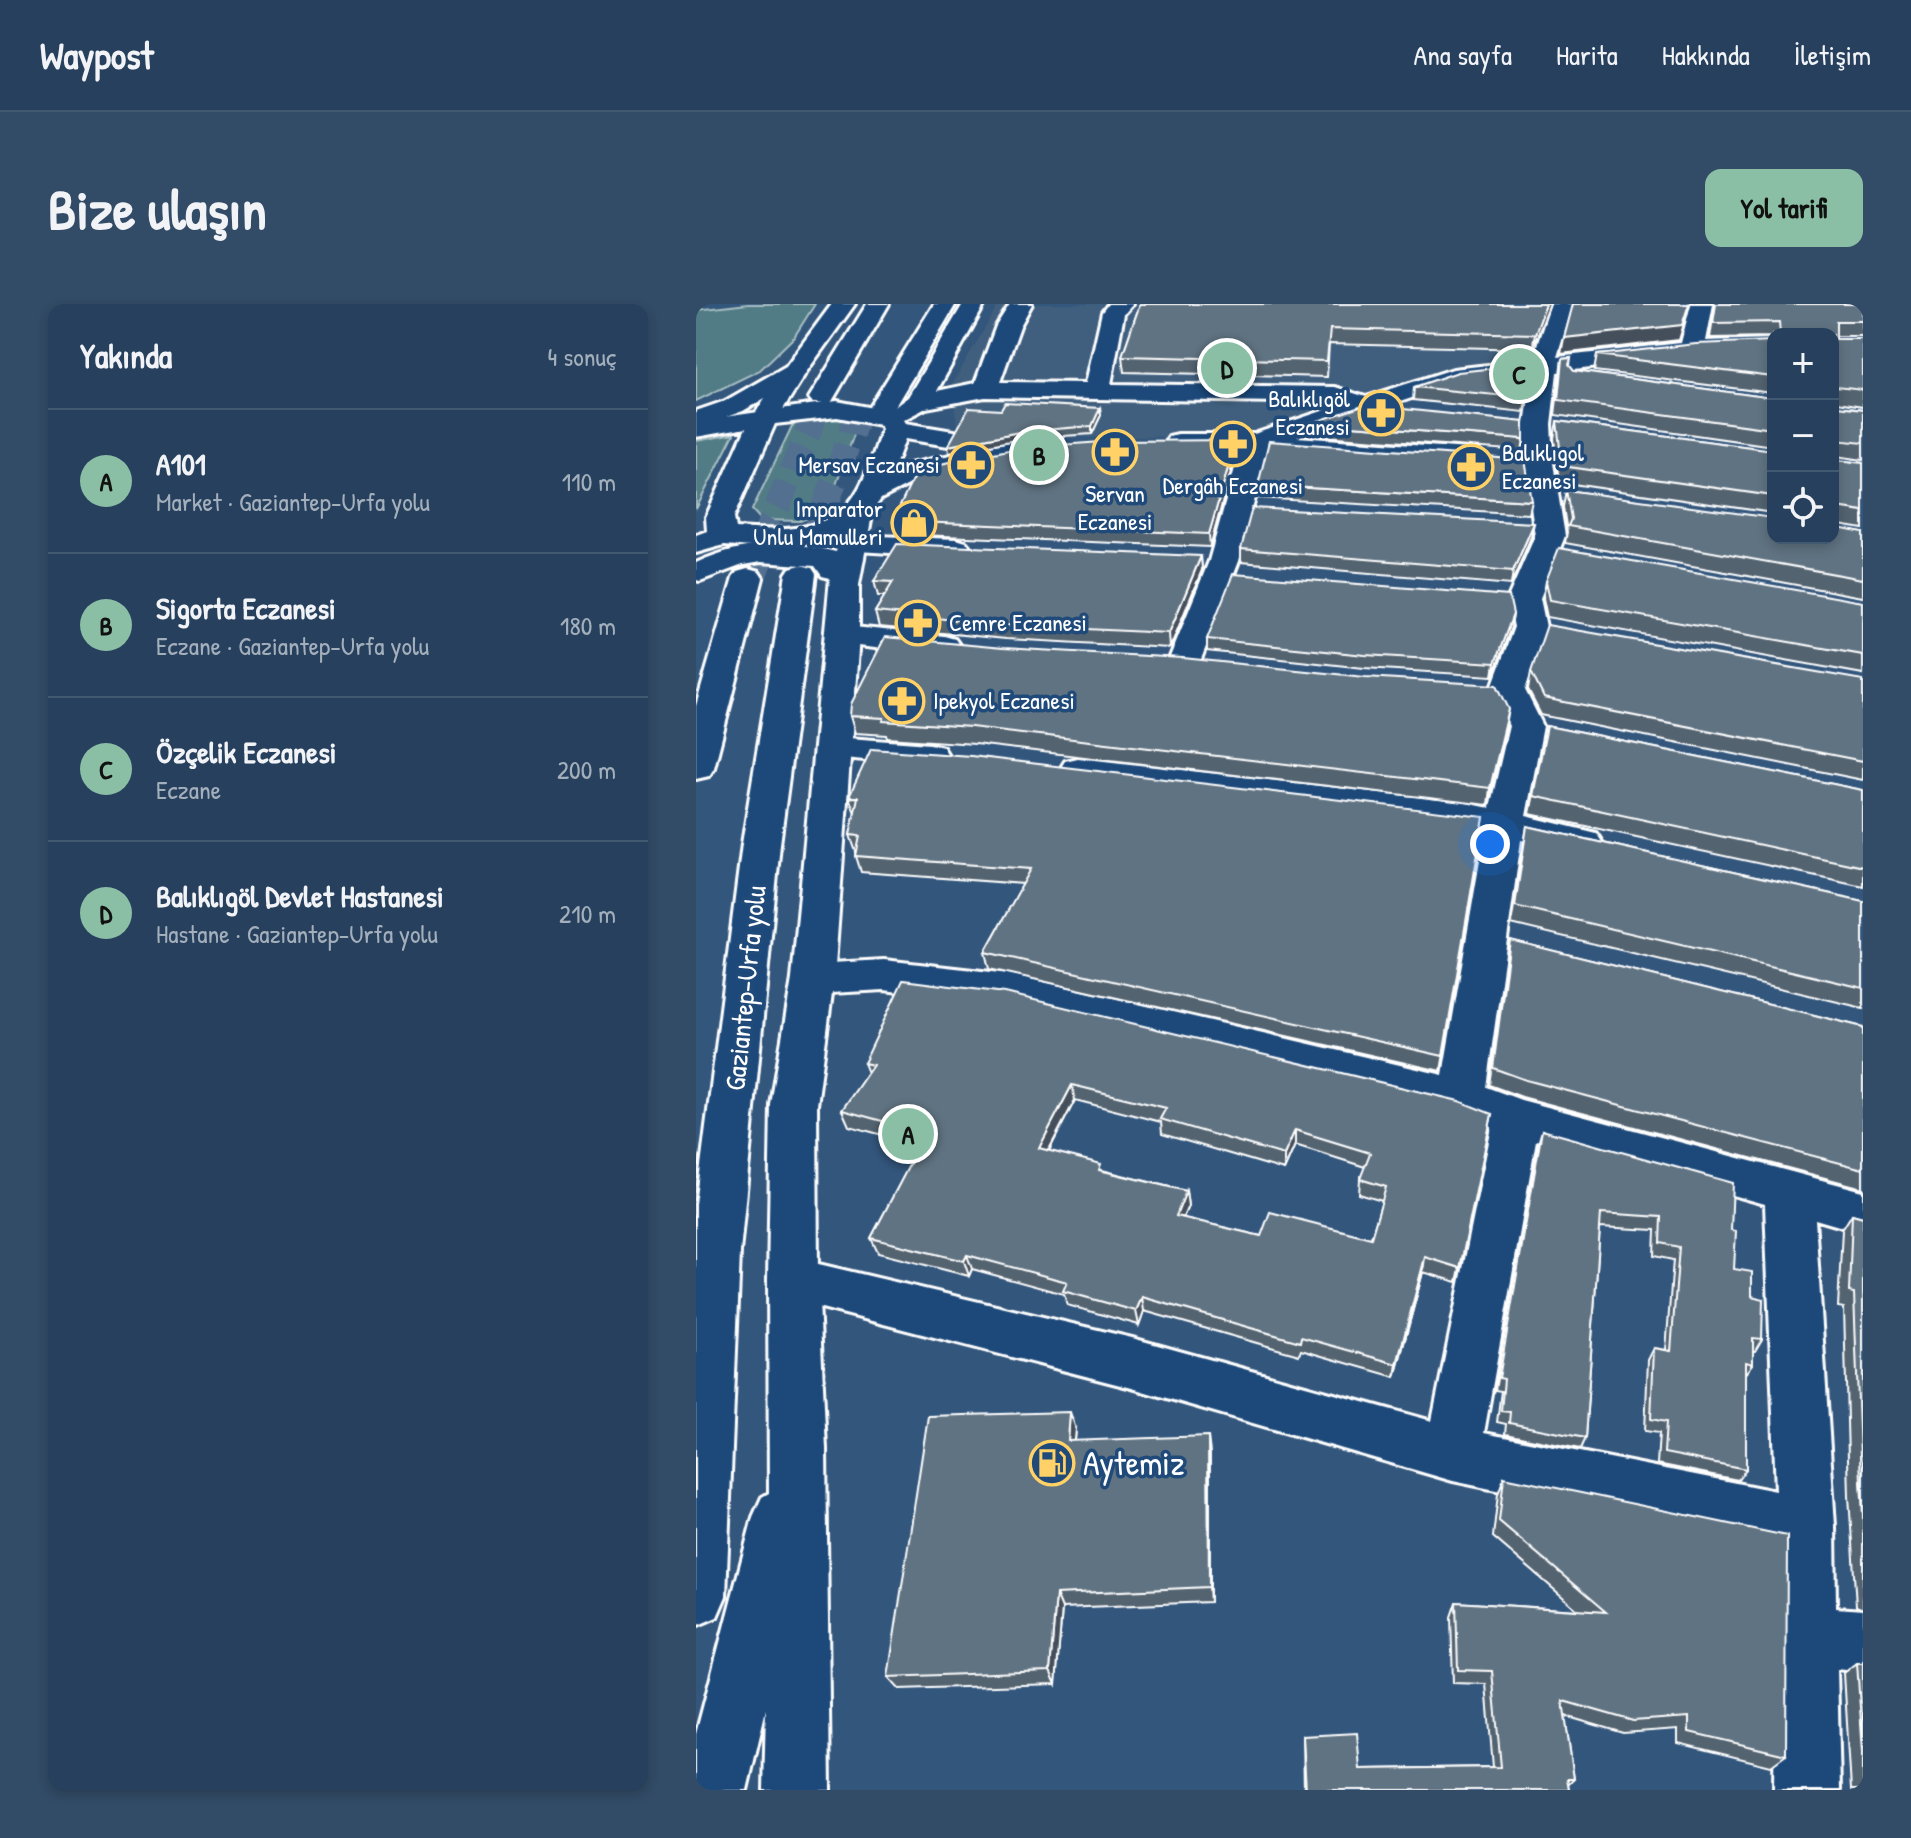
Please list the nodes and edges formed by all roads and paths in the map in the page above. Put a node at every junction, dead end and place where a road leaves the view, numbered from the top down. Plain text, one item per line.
1 (844, 304) edge
2 (878, 304) edge
3 (920, 304) edge
4 (945, 304) edge
5 (974, 304) edge
6 (1021, 304) edge
7 (1122, 304) edge
8 (1562, 304) edge
9 (1702, 304) edge
10 (1767, 346) edge
11 (1692, 349) junction
12 (796, 369) junction
13 (1544, 371) junction
14 (1608, 383) edge
15 (985, 389) junction
16 (1097, 391) junction
17 (822, 398) tunnel mouth
18 (918, 402) junction
19 (1369, 407) junction
20 (1430, 413) edge
21 (882, 415) junction
22 (766, 417) junction
23 (696, 420) edge
24 (696, 429) edge
25 (1256, 442) junction
26 (1148, 443) edge
27 (1048, 448) edge
28 (1020, 450) junction
29 (1538, 503) junction
30 (845, 541) junction
31 (985, 549) edge
32 (703, 559) edge
33 (1212, 563) junction
34 (1250, 576) edge
35 (748, 578) tunnel mouth
36 (843, 636) junction
37 (977, 649) edge
38 (1185, 662) edge
39 (834, 748) junction
40 (959, 757) edge
41 (1050, 766) edge
42 (696, 768) edge
43 (1507, 825) junction
44 (1615, 849) edge
45 (813, 979) junction
46 (1462, 1097) junction
47 (1517, 1117) junction
48 (1789, 1193) junction
49 (1863, 1212) edge
50 (793, 1280) junction
51 (798, 1449) junction
52 (1453, 1454) junction
53 (1806, 1526) junction
54 (696, 1596) edge
55 (1835, 1638) edge
56 (714, 1790) edge
57 (797, 1790) edge
58 (1807, 1790) edge

1 - 12 main road
2 - 17 main road
3 - 21 main road
4 - 21 main road
5 - 18 main road
6 - 15 main road
7 - 16 main road
8 - 13 main road
9 - 11 main road
10 - 11 main road
11 - 13 main road
12 - 22 main road
12 - 23 main road
13 - 14 main road
13 - 19 main road
13 - 29 main road
15 - 16 main road
15 - 18 main road
16 - 19 main road
18 - 21 main road
19 - 20 main road
19 - 25 main road
21 - 22 main road
21 - 28 main road
21 - 30 main road
22 - 24 main road
22 - 32 main road
25 - 26 main road
25 - 29 main road
25 - 33 main road
27 - 28 main road
28 - 30 main road
29 - 43 main road
30 - 31 main road
30 - 32 main road
30 - 32 main road
30 - 36 main road
30 - 54 main road, Gaziantep-Urfa yolu
33 - 34 main road
33 - 38 main road
35 - 42 main road
36 - 37 main road
36 - 39 main road
39 - 40 main road
39 - 45 main road
41 - 43 main road
43 - 44 main road
43 - 46 main road
45 - 46 main road
45 - 50 main road
46 - 47 main road
47 - 48 main road
47 - 52 main road
48 - 49 main road
48 - 53 main road
50 - 51 main road
50 - 52 main road
51 - 56 main road
51 - 57 main road
52 - 53 main road
53 - 55 main road
55 - 58 main road

